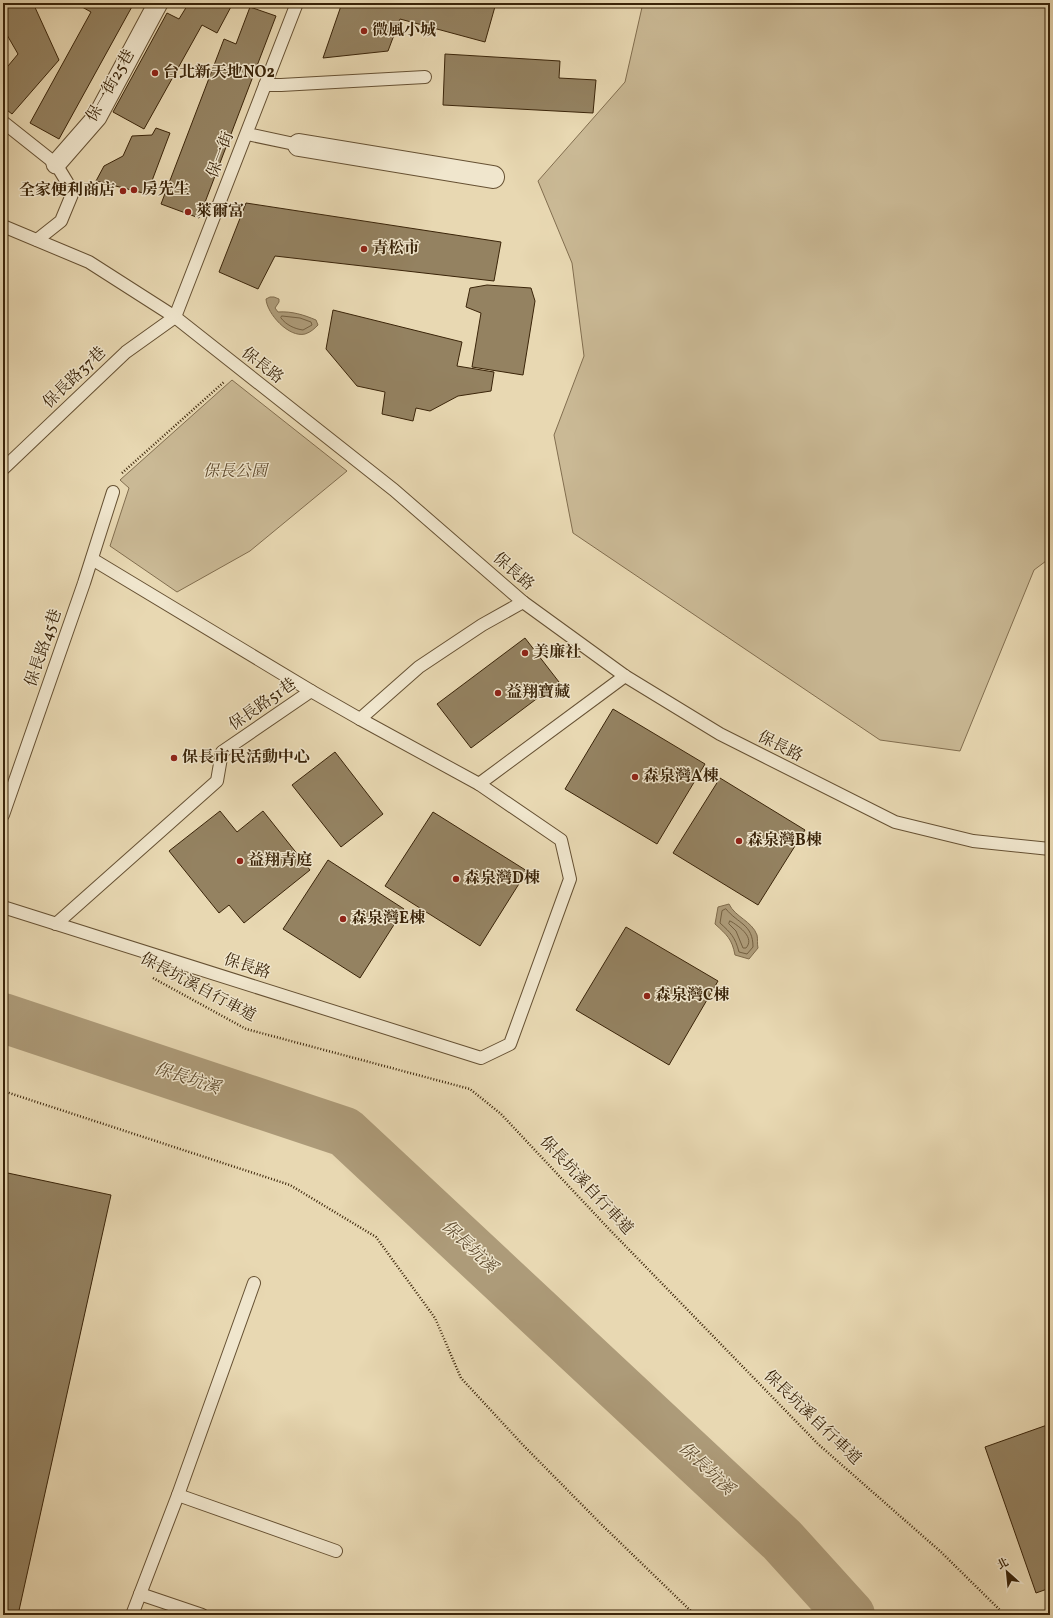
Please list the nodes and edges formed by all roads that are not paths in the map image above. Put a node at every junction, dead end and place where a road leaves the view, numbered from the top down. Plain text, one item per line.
1 (158, 3) edge
2 (297, 3) edge
3 (425, 76) dead end
4 (265, 84) junction
5 (3, 122) edge
6 (247, 134) junction
7 (299, 145) joint
8 (56, 164) junction
9 (493, 177) dead end
10 (3, 226) edge
11 (37, 240) junction
12 (174, 317) junction
13 (3, 469) edge
14 (113, 492) road end
15 (92, 559) junction
16 (523, 602) junction
17 (625, 676) junction
18 (311, 691) junction
19 (360, 719) junction
20 (479, 784) junction
21 (3, 815) edge
22 (1050, 849) edge
23 (3, 907) edge
24 (56, 924) junction
25 (481, 1058) joint
26 (254, 1283) dead end
27 (178, 1495) junction
28 (336, 1551) dead end
29 (140, 1594) junction
30 (132, 1615) edge
31 (202, 1615) edge

1 - 8 street, 保一街25巷
2 - 4 lane, 保一街
3 - 4 lane
4 - 6 lane, 保一街
5 - 8 lane
6 - 7 lane
6 - 12 lane, 保一街
7 - 9 street
8 - 11 lane
10 - 11 lane, 保長路
11 - 12 lane, 保長路
12 - 13 lane, 保長路37巷
12 - 16 lane, 保長路
14 - 15 lane, 保長路45巷
15 - 18 lane
15 - 21 lane, 保長路45巷
16 - 17 lane, 保長路
16 - 19 lane
17 - 20 lane
17 - 22 lane, 保長路
18 - 19 lane, 保長路51巷
18 - 24 lane, 保長路51巷
19 - 20 lane, 保長路51巷
20 - 25 lane, 保長路51巷
23 - 24 lane, 保長路
24 - 25 lane, 保長路
26 - 27 lane
27 - 28 lane
27 - 29 lane
29 - 30 lane
29 - 31 lane

